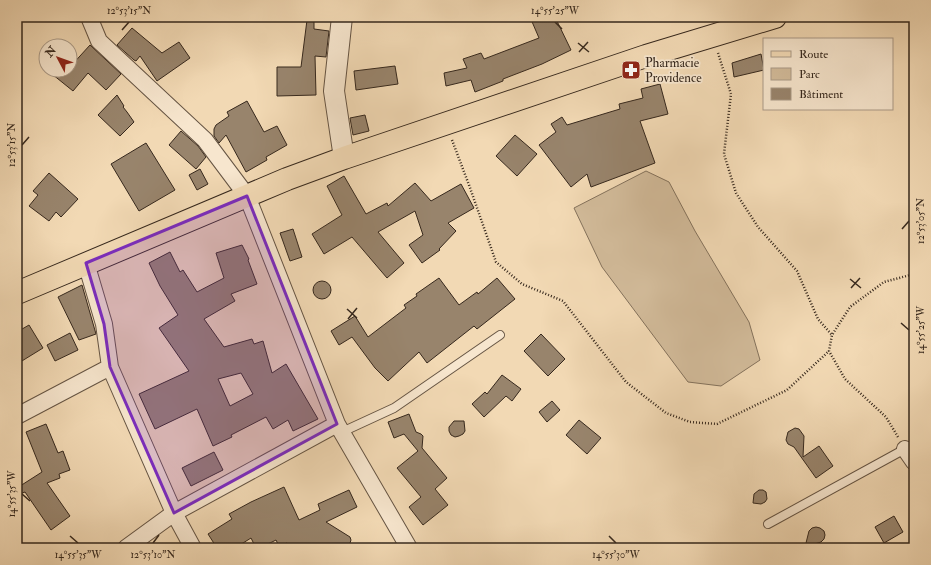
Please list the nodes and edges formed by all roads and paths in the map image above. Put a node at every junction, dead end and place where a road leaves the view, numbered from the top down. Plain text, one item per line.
1 (89, 17) edge
2 (342, 17) edge
3 (775, 17) edge
4 (712, 36) junction
5 (446, 123) junction
6 (344, 158) junction
7 (247, 196) junction
8 (86, 263) junction
9 (914, 274) edge
10 (17, 293) edge
11 (500, 335) dead end
12 (832, 335) junction
13 (829, 351) junction
14 (110, 367) junction
15 (17, 416) edge
16 (340, 428) junction
17 (905, 448) junction
18 (914, 462) edge
19 (174, 513) junction
20 (768, 524) dead end
21 (126, 548) edge
22 (193, 548) edge
23 (409, 548) edge

1 - 7 street
2 - 6 street
3 - 4 main road
4 - 5 main road
4 - 12 path
5 - 6 main road
5 - 13 path
6 - 7 main road
7 - 8 main road
7 - 16 street
8 - 10 main road
8 - 14 street
9 - 12 path
11 - 16 lane
12 - 13 path
13 - 17 path
14 - 15 street
14 - 19 street
16 - 19 street
16 - 23 street
17 - 18 street
17 - 20 lane
19 - 21 street
19 - 22 street

